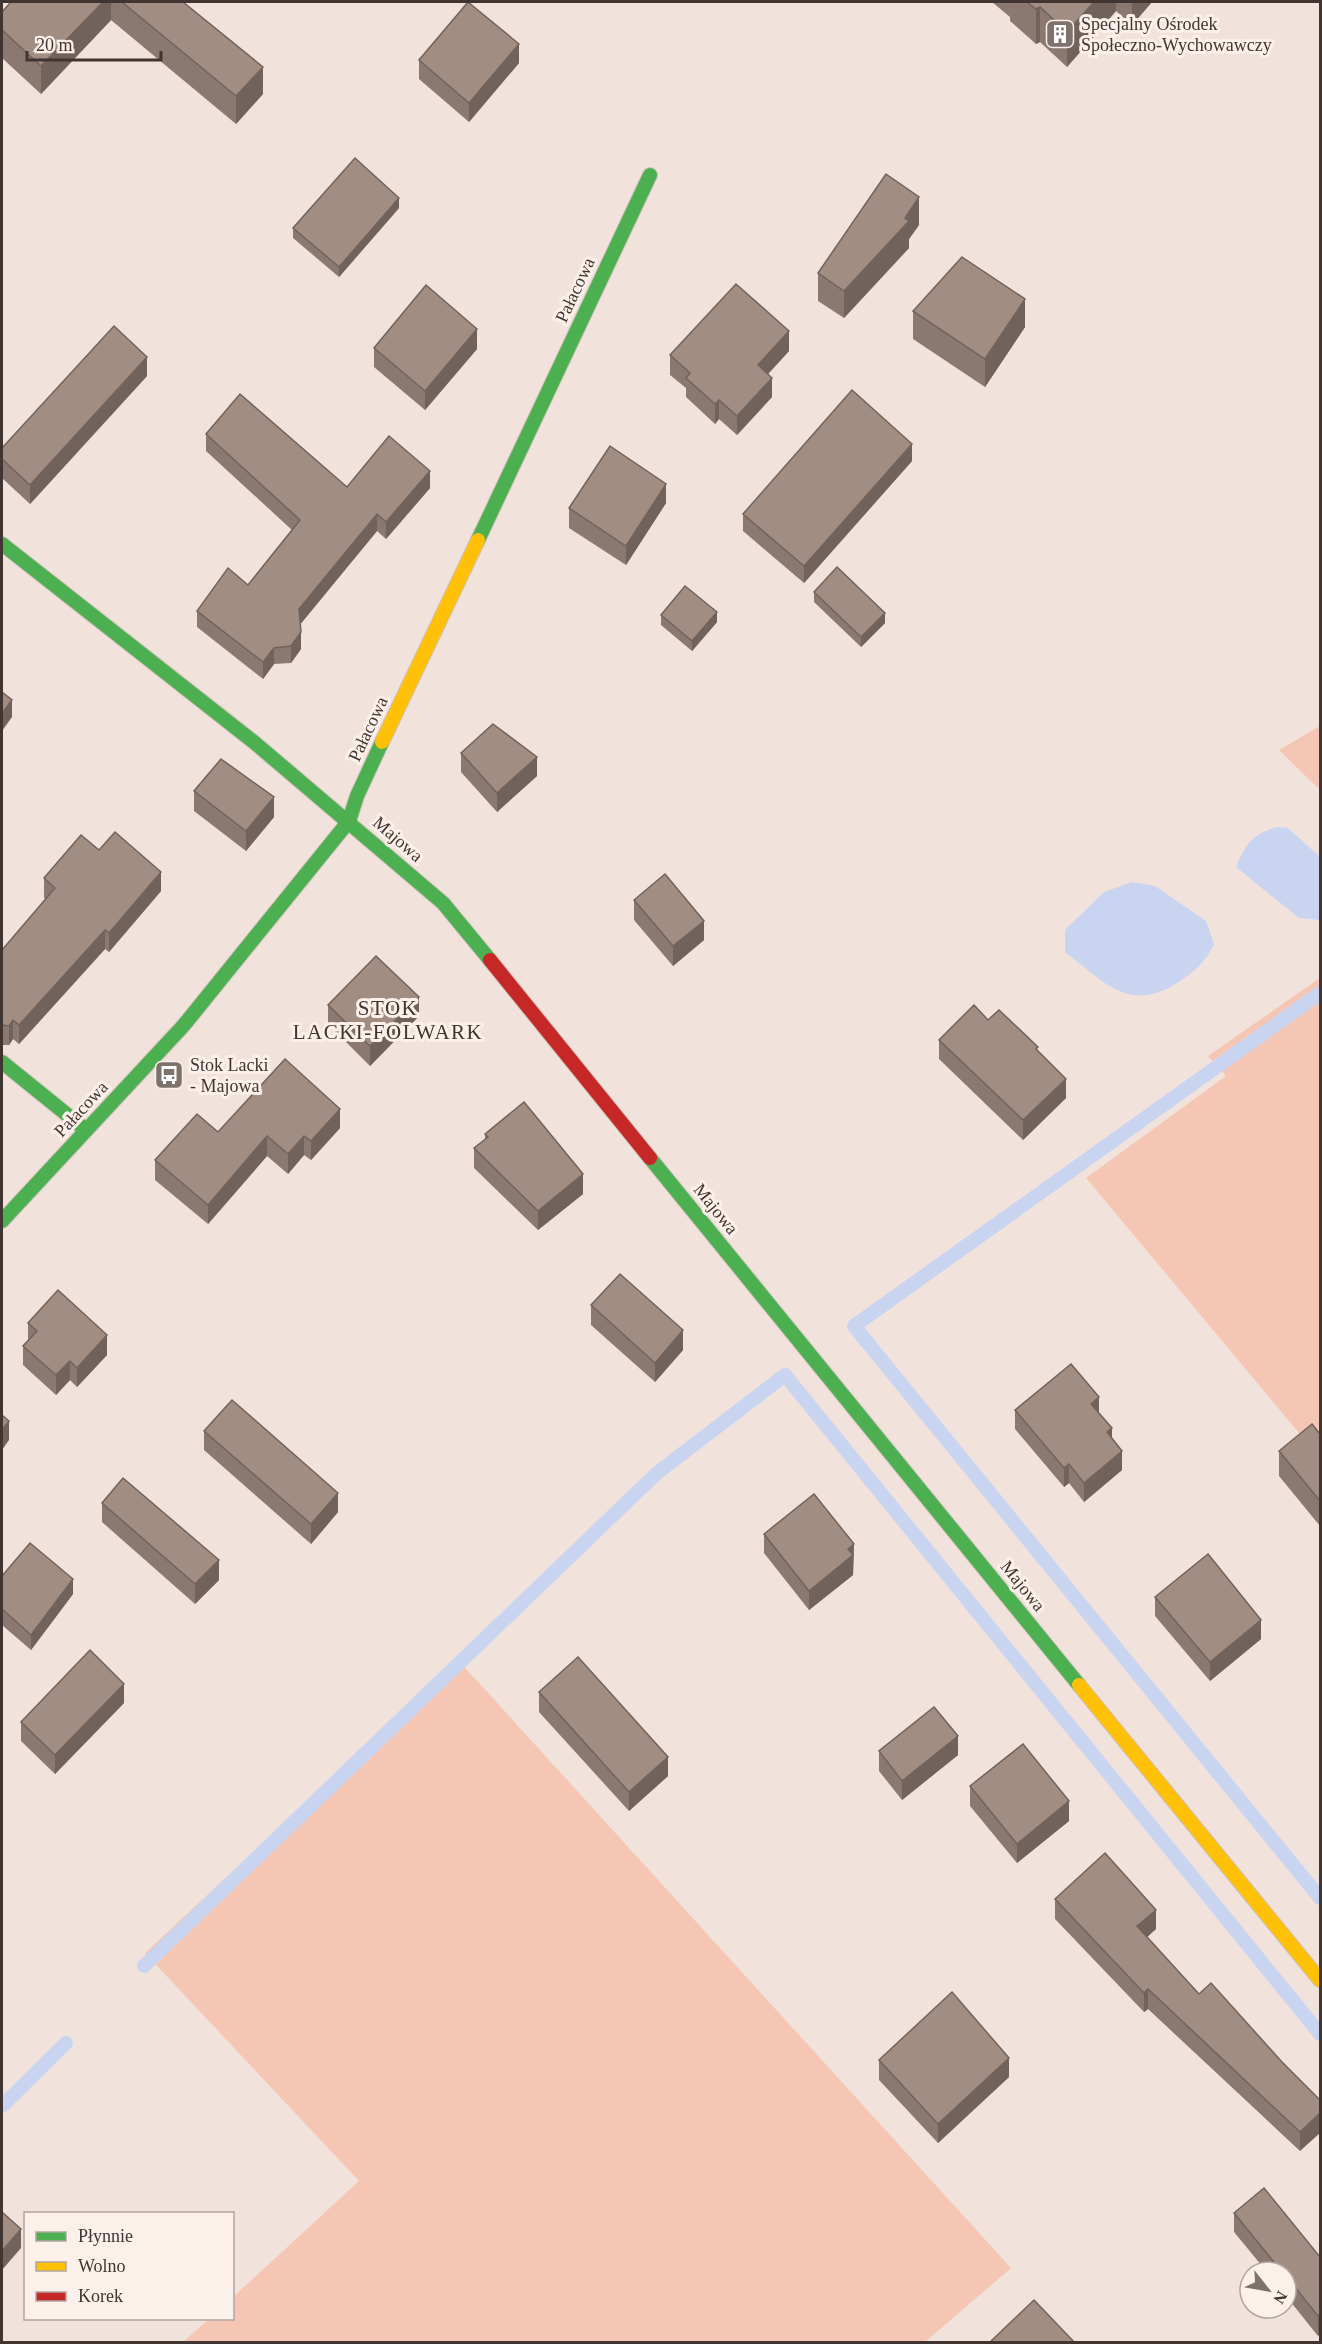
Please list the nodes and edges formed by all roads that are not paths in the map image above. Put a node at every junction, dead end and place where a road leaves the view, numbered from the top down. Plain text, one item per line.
1 (650, 175) dead end
2 (2, 544) edge
3 (349, 821) junction
4 (2, 1062) edge
5 (86, 1130) junction
6 (2, 1221) edge
7 (1320, 1980) edge

1 - 3 street, Pałacowa
2 - 3 street, Majowa
3 - 5 street, Pałacowa
3 - 7 street, Majowa
4 - 5 street
5 - 6 street, Pałacowa

